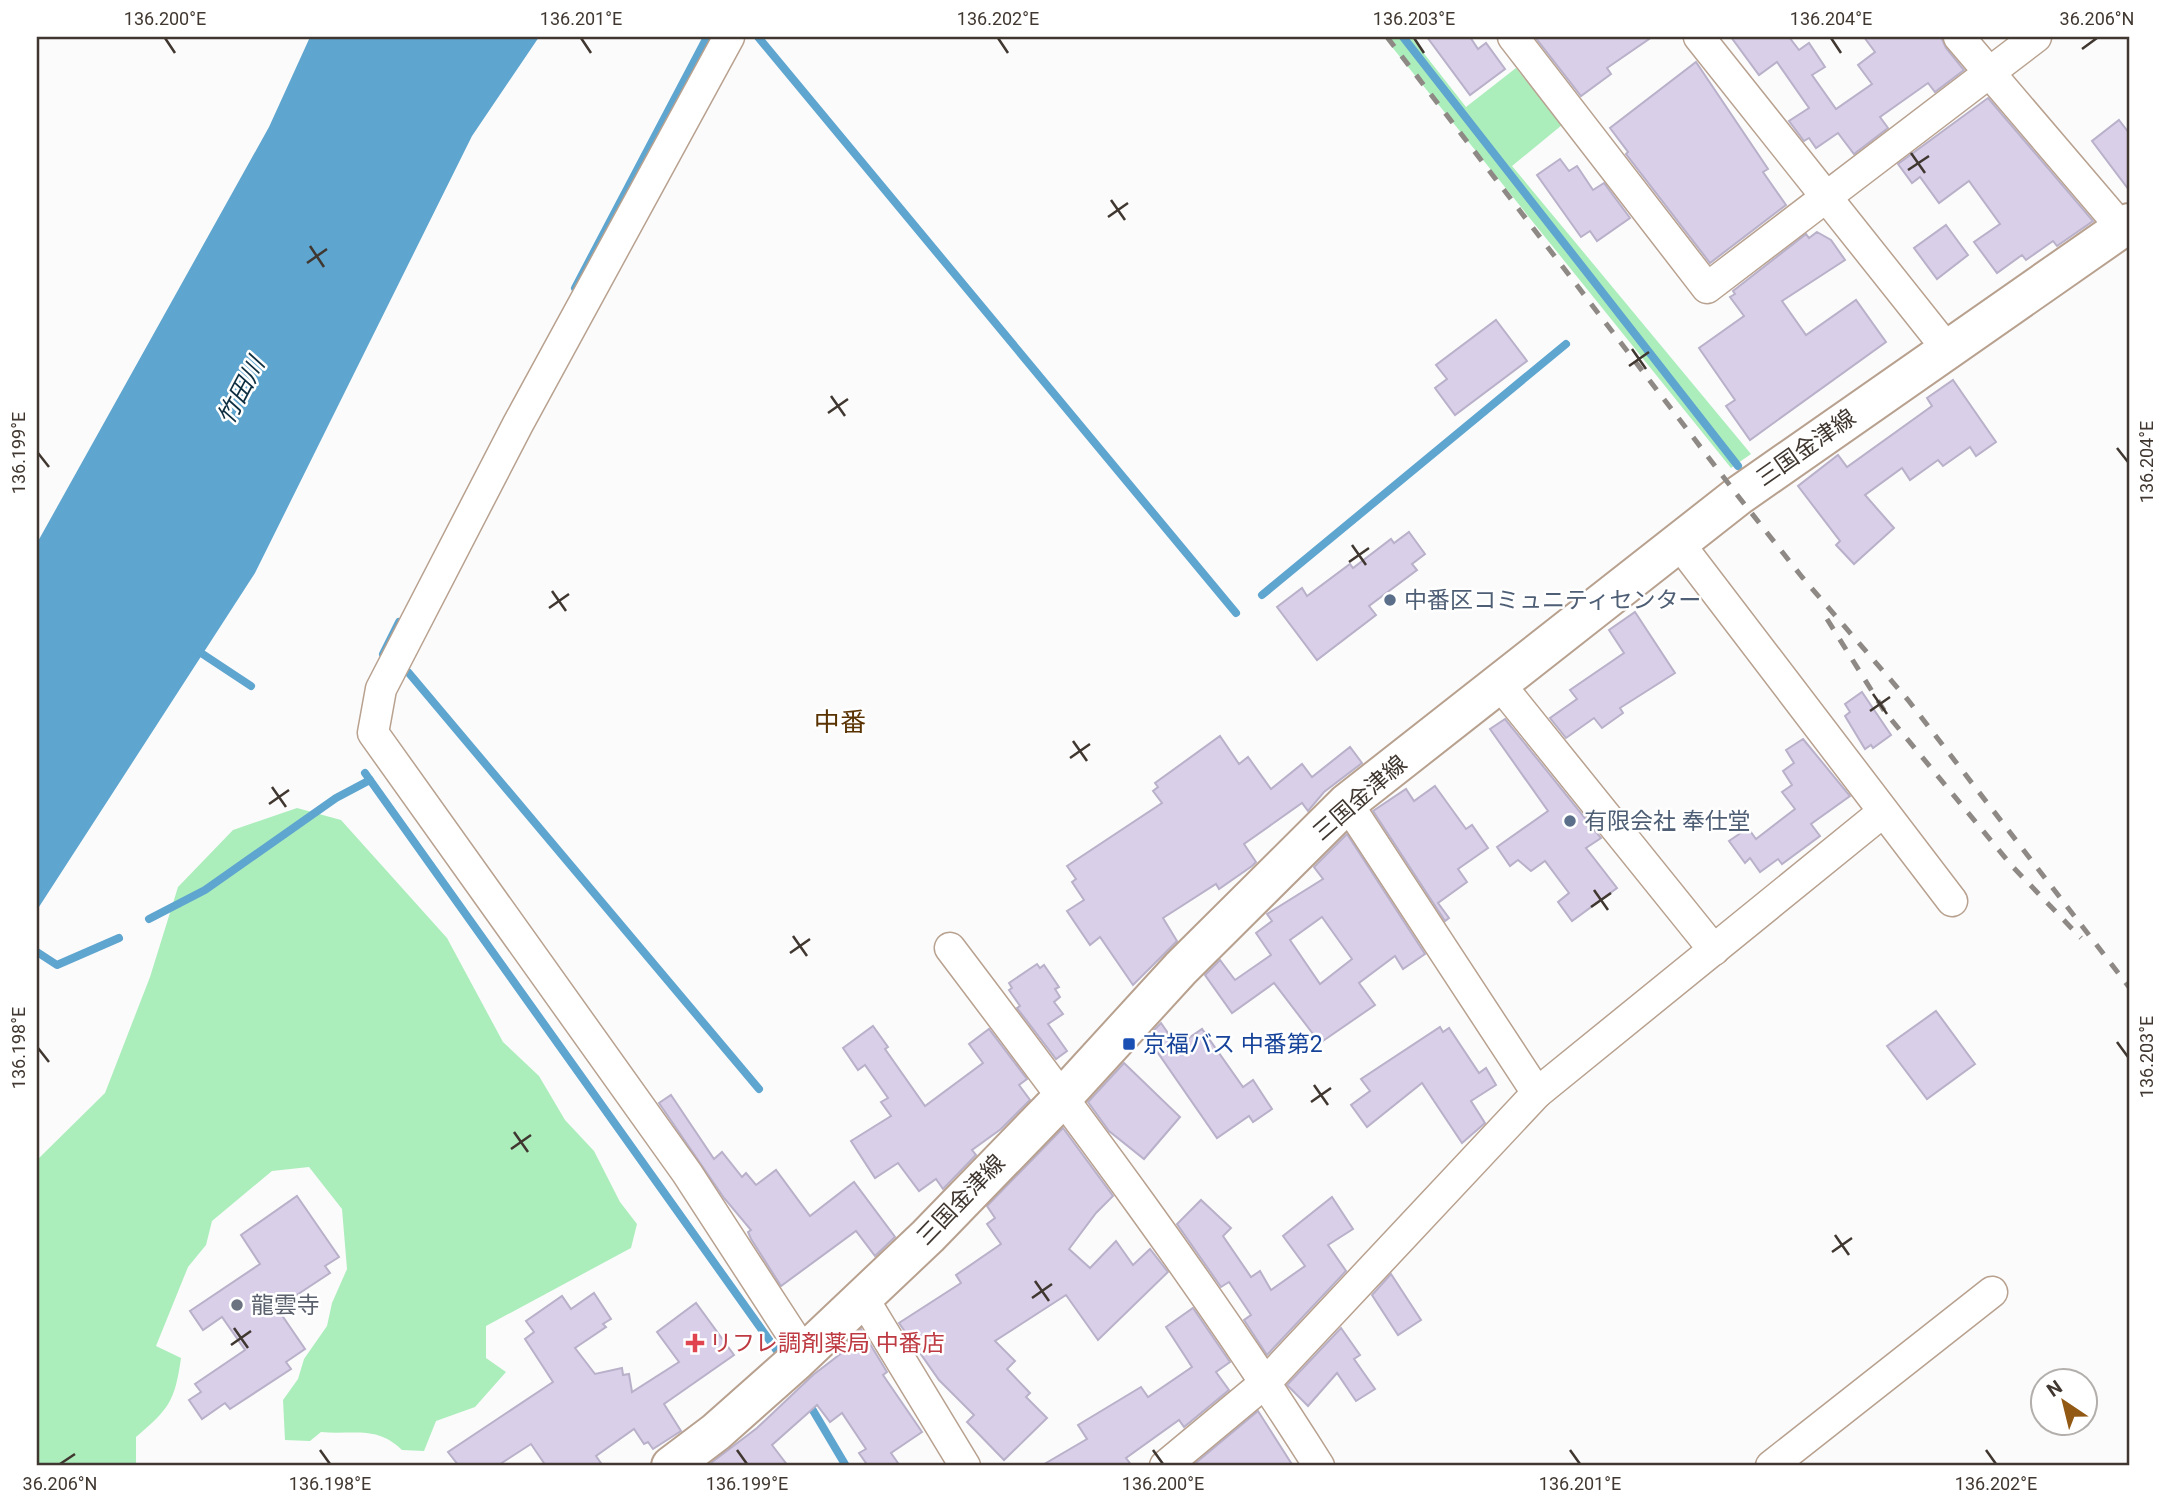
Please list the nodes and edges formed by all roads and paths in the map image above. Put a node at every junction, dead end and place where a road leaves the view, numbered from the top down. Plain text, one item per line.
1 (729, 37) edge
2 (1513, 37) edge
3 (1699, 37) edge
4 (1959, 37) edge
5 (2036, 37) edge
6 (1990, 72) junction
7 (1827, 200) junction
8 (2125, 225) edge
9 (1948, 350) junction
10 (1678, 541) junction
11 (1498, 682) junction
12 (1347, 803) junction
13 (1884, 812) junction
14 (1952, 901) dead end
15 (950, 948) dead end
16 (1714, 950) junction
17 (1536, 1093) junction
18 (1063, 1097) junction
19 (1992, 1292) dead end
20 (863, 1298) junction
21 (793, 1363) junction
22 (1266, 1382) junction
23 (671, 1466) edge
24 (965, 1466) edge
25 (1165, 1466) edge
26 (1319, 1466) edge
27 (1771, 1466) edge

1 - 21 street
2 - 7 street
3 - 7 street
4 - 6 street
5 - 6 street
6 - 7 street
6 - 8 street
7 - 9 street
8 - 9 main road, 三国金津線
9 - 10 main road, 三国金津線
10 - 11 main road, 三国金津線
10 - 13 street
11 - 12 main road, 三国金津線
11 - 16 street
12 - 17 street
12 - 18 main road, 三国金津線
13 - 14 street
13 - 16 street
15 - 18 street
16 - 17 street
17 - 22 street
18 - 20 main road, 三国金津線
18 - 22 street
19 - 27 street
20 - 21 main road, 三国金津線
20 - 24 street
21 - 23 main road, 三国金津線
22 - 25 street
22 - 26 street

